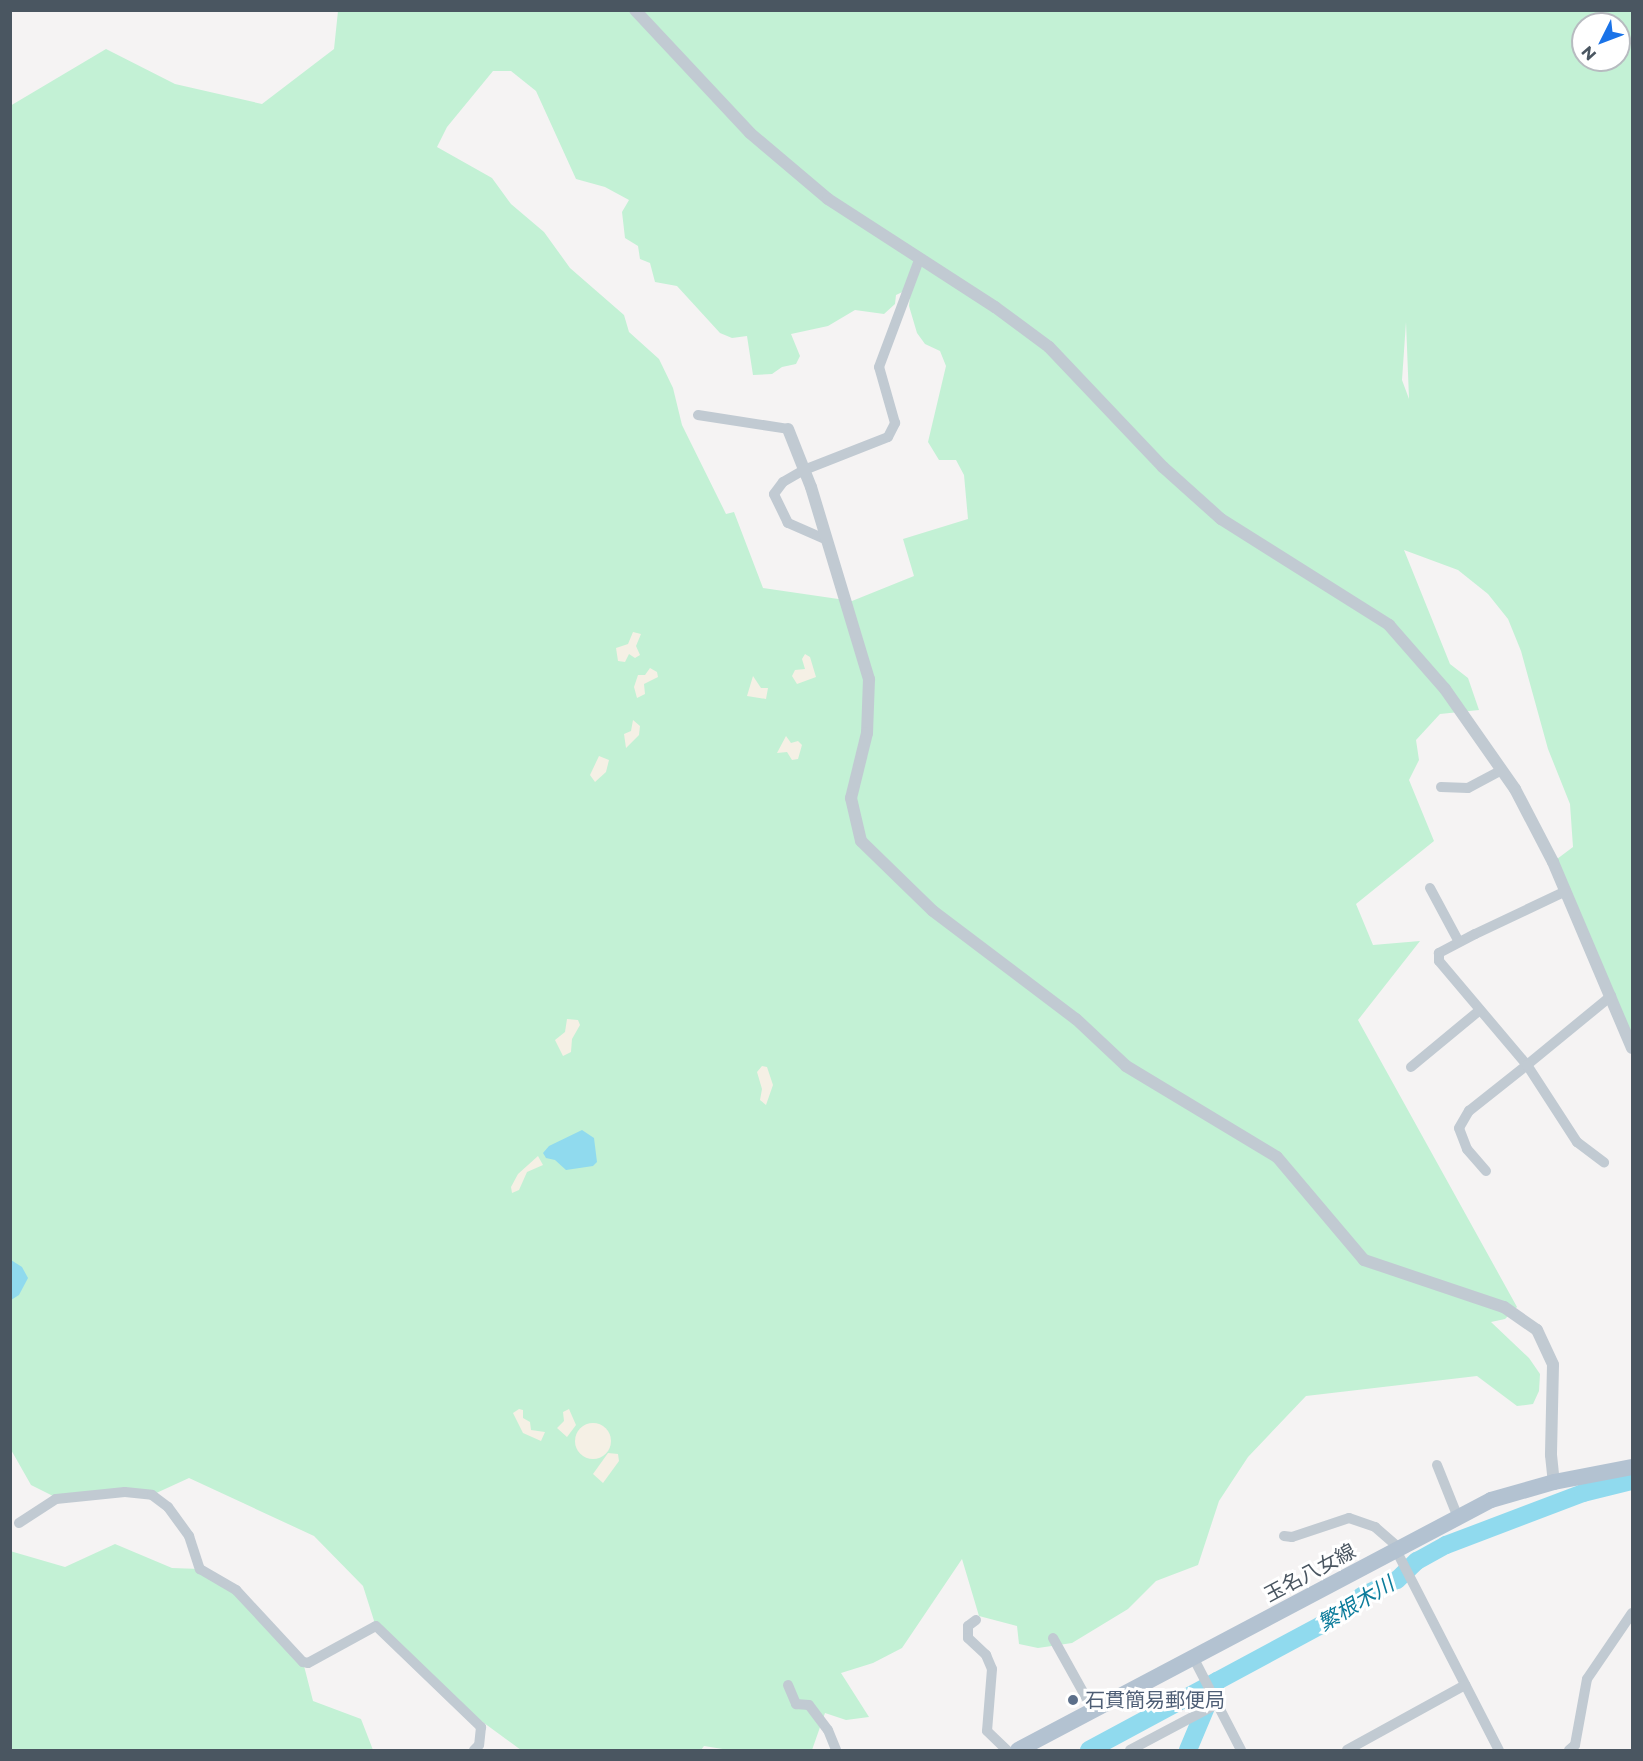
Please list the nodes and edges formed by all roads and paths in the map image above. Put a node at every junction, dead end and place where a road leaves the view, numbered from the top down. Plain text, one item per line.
1 (635, 10) edge
2 (919, 260) junction
3 (698, 415) dead end
4 (788, 429) joint
5 (804, 470) junction
6 (827, 540) junction
7 (1502, 770) junction
8 (1441, 788) dead end
9 (1430, 888) dead end
10 (1566, 891) junction
11 (1459, 942) junction
12 (1611, 996) junction
13 (1480, 1010) junction
14 (1632, 1048) edge
15 (1527, 1065) junction
16 (1412, 1067) dead end
17 (1604, 1162) dead end
18 (1486, 1171) dead end
19 (1437, 1465) dead end
20 (1632, 1467) edge
21 (1554, 1482) junction
22 (1457, 1515) junction
23 (19, 1522) dead end
24 (1284, 1536) dead end
25 (1398, 1552) junction
26 (1632, 1613) edge
27 (976, 1620) dead end
28 (1053, 1638) dead end
29 (1194, 1659) junction
30 (1465, 1684) junction
31 (788, 1686) dead end
32 (1217, 1704) junction
33 (1093, 1710) junction
34 (474, 1750) edge
35 (836, 1750) edge
36 (1007, 1750) edge
37 (1018, 1750) edge
38 (1130, 1750) edge
39 (1241, 1750) edge
40 (1347, 1750) edge
41 (1498, 1750) edge
42 (1569, 1750) edge

1 - 2 street
2 - 5 street
2 - 7 street
3 - 4 street
4 - 5 street
5 - 6 street
5 - 6 street
6 - 21 street
7 - 8 street
7 - 10 street
9 - 11 street
10 - 11 street
10 - 12 street
11 - 13 street
12 - 14 street
12 - 15 street
13 - 15 street
13 - 16 street
15 - 17 street
15 - 18 street
19 - 22 street
20 - 21 main road, 玉名八女線
21 - 22 main road, 玉名八女線
22 - 25 main road, 玉名八女線
23 - 34 street
24 - 25 street
25 - 29 main road, 玉名八女線
25 - 30 street
26 - 42 street
27 - 36 street
28 - 33 street
29 - 32 street
29 - 33 main road, 玉名八女線
30 - 40 street
30 - 41 street
31 - 35 street
32 - 38 street
32 - 39 street
33 - 37 main road, 玉名八女線

